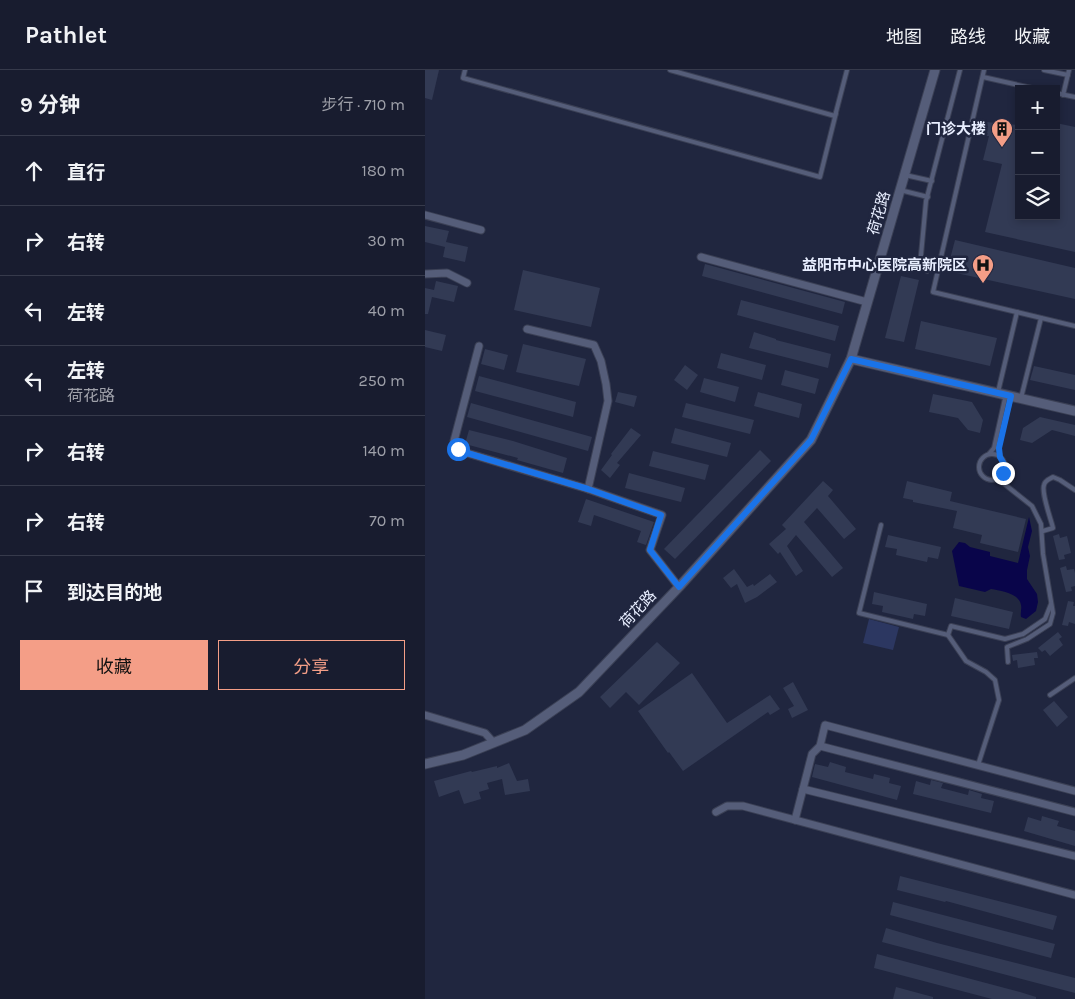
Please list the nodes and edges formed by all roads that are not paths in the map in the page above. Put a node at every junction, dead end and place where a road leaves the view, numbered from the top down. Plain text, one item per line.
1 (465, 70) edge
2 (670, 70) edge
3 (847, 70) edge
4 (935, 70) edge
5 (961, 70) edge
6 (984, 70) edge
7 (1044, 70) edge
8 (1069, 70) edge
9 (1068, 75) junction
10 (983, 77) junction
11 (1018, 85) edge
12 (1060, 94) edge
13 (1063, 95) junction
14 (1075, 97) edge
15 (836, 113) junction
16 (904, 175) junction
17 (932, 181) junction
18 (900, 190) junction
19 (928, 197) junction
20 (425, 215) edge
21 (481, 230) dead end
22 (701, 257) dead end
23 (927, 271) dead end
24 (425, 274) edge
25 (467, 283) dead end
26 (867, 302) junction
27 (1017, 312) junction
28 (1041, 318) junction
29 (1075, 326) edge
30 (527, 329) dead end
31 (479, 346) dead end
32 (851, 359) junction
33 (1005, 394) junction
34 (1021, 398) junction
35 (1075, 410) edge
36 (989, 454) junction
37 (1000, 457) junction
38 (998, 478) junction
39 (588, 489) junction
40 (1075, 490) edge
41 (881, 525) dead end
42 (1043, 531) junction
43 (679, 587) junction
44 (1051, 604) junction
45 (948, 635) junction
46 (1008, 662) dead end
47 (1075, 678) edge
48 (1050, 695) dead end
49 (425, 715) edge
50 (494, 743) junction
51 (820, 746) junction
52 (425, 764) edge
53 (978, 766) junction
54 (803, 789) junction
55 (1075, 791) edge
56 (716, 812) dead end
57 (1075, 812) edge
58 (795, 820) junction
59 (1075, 856) edge
60 (1075, 895) edge

1 - 15 lane
2 - 15 lane
3 - 15 lane
4 - 16 street, 荷花路
5 - 17 lane
6 - 10 lane
7 - 9 lane
8 - 9 lane
9 - 13 lane
10 - 11 lane
10 - 27 lane
12 - 13 lane
13 - 14 lane
16 - 17 lane
16 - 18 street, 荷花路
17 - 19 lane
18 - 19 lane
18 - 26 street, 荷花路
19 - 23 lane
20 - 21 street
22 - 26 street
24 - 25 street
26 - 32 street, 荷花路
27 - 28 lane
27 - 33 lane
28 - 29 lane
28 - 34 lane
30 - 39 street
31 - 39 street
32 - 33 street
32 - 43 street, 荷花路
33 - 34 street
33 - 36 lane
33 - 37 lane
34 - 35 street
36 - 37 lane
36 - 38 lane
37 - 38 lane
38 - 42 lane
39 - 43 street
40 - 42 lane
41 - 45 lane
42 - 44 lane
43 - 50 street, 荷花路
44 - 45 lane
44 - 46 lane
45 - 53 lane
47 - 48 lane
49 - 50 street
50 - 52 street, 荷花路
51 - 53 street
51 - 54 street
51 - 57 street
53 - 55 street
54 - 58 street
54 - 59 street
56 - 58 street
58 - 60 street

